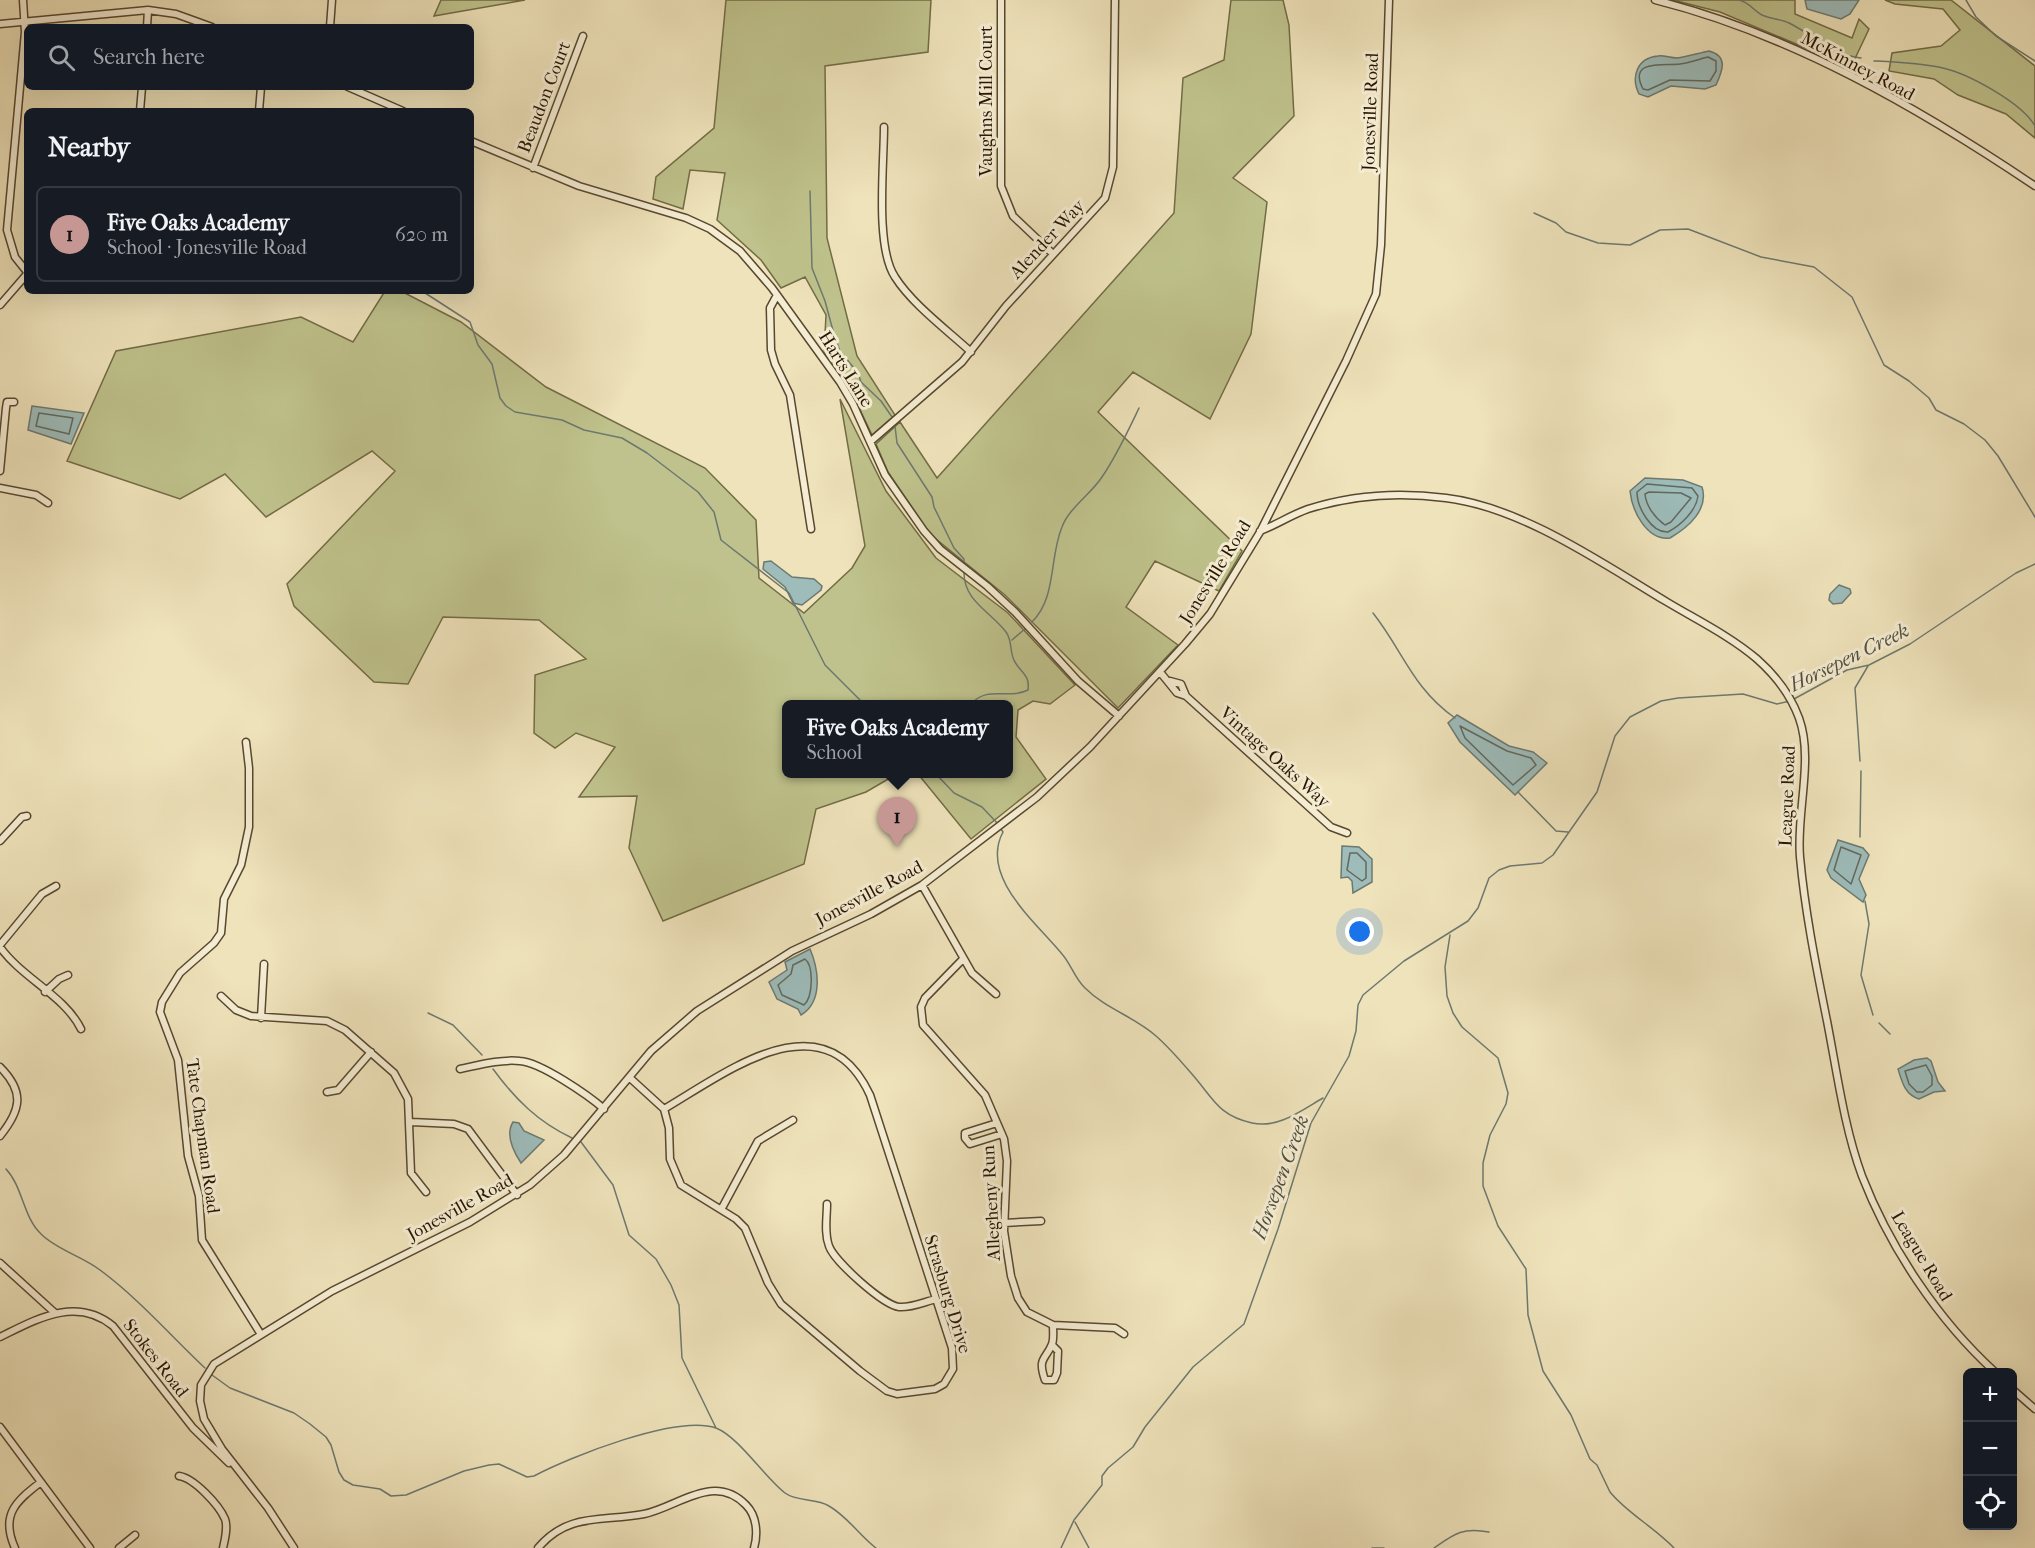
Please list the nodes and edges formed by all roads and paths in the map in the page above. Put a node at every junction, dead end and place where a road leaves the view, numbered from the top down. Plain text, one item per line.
1 (24, 0) edge
2 (332, 0) edge
3 (1001, 0) edge
4 (1115, 0) edge
5 (1389, 0) edge
6 (1655, 0) edge
7 (148, 10) junction
8 (26, 21) junction
9 (0, 24) edge
10 (26, 24) edge
11 (147, 24) edge
12 (204, 24) edge
13 (330, 24) edge
14 (583, 36) dead end
15 (24, 43) edge
16 (142, 90) edge
17 (261, 90) edge
18 (355, 90) edge
19 (140, 108) edge
20 (259, 108) edge
21 (396, 108) edge
22 (885, 127) dead end
23 (474, 142) edge
24 (533, 168) junction
25 (2035, 186) edge
26 (1053, 254) junction
27 (24, 269) edge
28 (24, 277) edge
29 (777, 295) junction
30 (0, 305) edge
31 (971, 352) junction
32 (14, 402) dead end
33 (871, 441) junction
34 (0, 471) edge
35 (0, 488) edge
36 (48, 503) dead end
37 (811, 529) dead end
38 (1260, 532) junction
39 (1160, 672) junction
40 (1119, 716) junction
41 (246, 742) dead end
42 (27, 816) dead end
43 (1347, 833) dead end
44 (0, 841) edge
45 (922, 885) junction
46 (56, 886) dead end
47 (0, 946) edge
48 (963, 959) junction
49 (264, 964) dead end
50 (68, 975) dead end
51 (45, 992) junction
52 (996, 994) dead end
53 (221, 996) dead end
54 (261, 1018) junction
55 (81, 1029) dead end
56 (371, 1052) junction
57 (0, 1067) edge
58 (460, 1069) dead end
59 (630, 1078) junction
60 (327, 1092) dead end
61 (604, 1109) junction
62 (664, 1109) junction
63 (793, 1120) dead end
64 (411, 1122) junction
65 (997, 1123) junction
66 (1002, 1134) junction
67 (0, 1136) edge
68 (426, 1192) dead end
69 (517, 1195) junction
70 (827, 1204) dead end
71 (722, 1208) junction
72 (1041, 1221) dead end
73 (1004, 1223) junction
74 (0, 1263) edge
75 (936, 1299) junction
76 (55, 1313) junction
77 (1053, 1325) junction
78 (260, 1333) junction
79 (1124, 1334) dead end
80 (0, 1337) edge
81 (1052, 1345) junction
82 (1991, 1368) edge
83 (2017, 1393) edge
84 (2035, 1409) edge
85 (0, 1427) edge
86 (211, 1432) junction
87 (202, 1438) junction
88 (238, 1470) junction
89 (179, 1476) dead end
90 (41, 1482) junction
91 (3, 1518) edge
92 (135, 1535) dead end
93 (15, 1548) edge
94 (90, 1548) edge
95 (119, 1548) edge
96 (223, 1548) edge
97 (294, 1548) edge
98 (538, 1548) edge
99 (754, 1548) edge

1 - 8 street
2 - 13 street
3 - 26 street, Vaughns Mill Court
4 - 26 street, Alender Way
5 - 38 street, Jonesville Road
6 - 25 street, McKinney Road
7 - 8 street
7 - 11 street
7 - 12 street
8 - 9 street
8 - 10 street
14 - 24 street, Beaudon Court
15 - 27 street
16 - 19 street
17 - 20 street
18 - 21 street
22 - 31 street
23 - 24 street, Harts Lane
24 - 29 street, Harts Lane
26 - 31 street, Alender Way
28 - 30 street
29 - 33 street, Harts Lane
29 - 37 street
31 - 33 street, Alender Way
32 - 34 street
33 - 40 street, Harts Lane
35 - 36 street
38 - 39 street, Jonesville Road
38 - 82 street, League Road
39 - 40 street, Jonesville Road
39 - 43 street, Vintage Oaks Way
40 - 45 street, Jonesville Road
41 - 78 street, Tate Chapman Road
42 - 44 street
45 - 48 street
45 - 59 street, Jonesville Road
46 - 47 street
47 - 51 street
48 - 52 street
48 - 65 street, Allegheny Run
49 - 54 street
50 - 51 street
51 - 55 street
53 - 54 street
54 - 56 street
56 - 60 street
56 - 64 street
57 - 67 street
58 - 61 street
59 - 61 street, Jonesville Road
59 - 62 street
61 - 69 street, Jonesville Road
62 - 71 street, Strasburg Drive
62 - 75 street, Strasburg Drive
63 - 71 street
64 - 68 street
64 - 69 street
65 - 66 street, Allegheny Run
65 - 66 street
66 - 73 street, Allegheny Run
69 - 78 street, Jonesville Road
70 - 75 street
71 - 75 street, Strasburg Drive
72 - 73 street
73 - 77 street, Allegheny Run
74 - 76 street
76 - 80 street, Stokes Road
76 - 87 street, Stokes Road
77 - 79 street, Allegheny Run
77 - 81 street
78 - 86 street, Jonesville Road
81 - 81 street
83 - 84 street
85 - 90 street
86 - 87 street
86 - 88 street, Jonesville Road
87 - 88 street, Stokes Road
88 - 97 street, Jonesville Road
89 - 96 street
90 - 91 street
90 - 94 street
91 - 93 street
92 - 95 street
98 - 99 street

